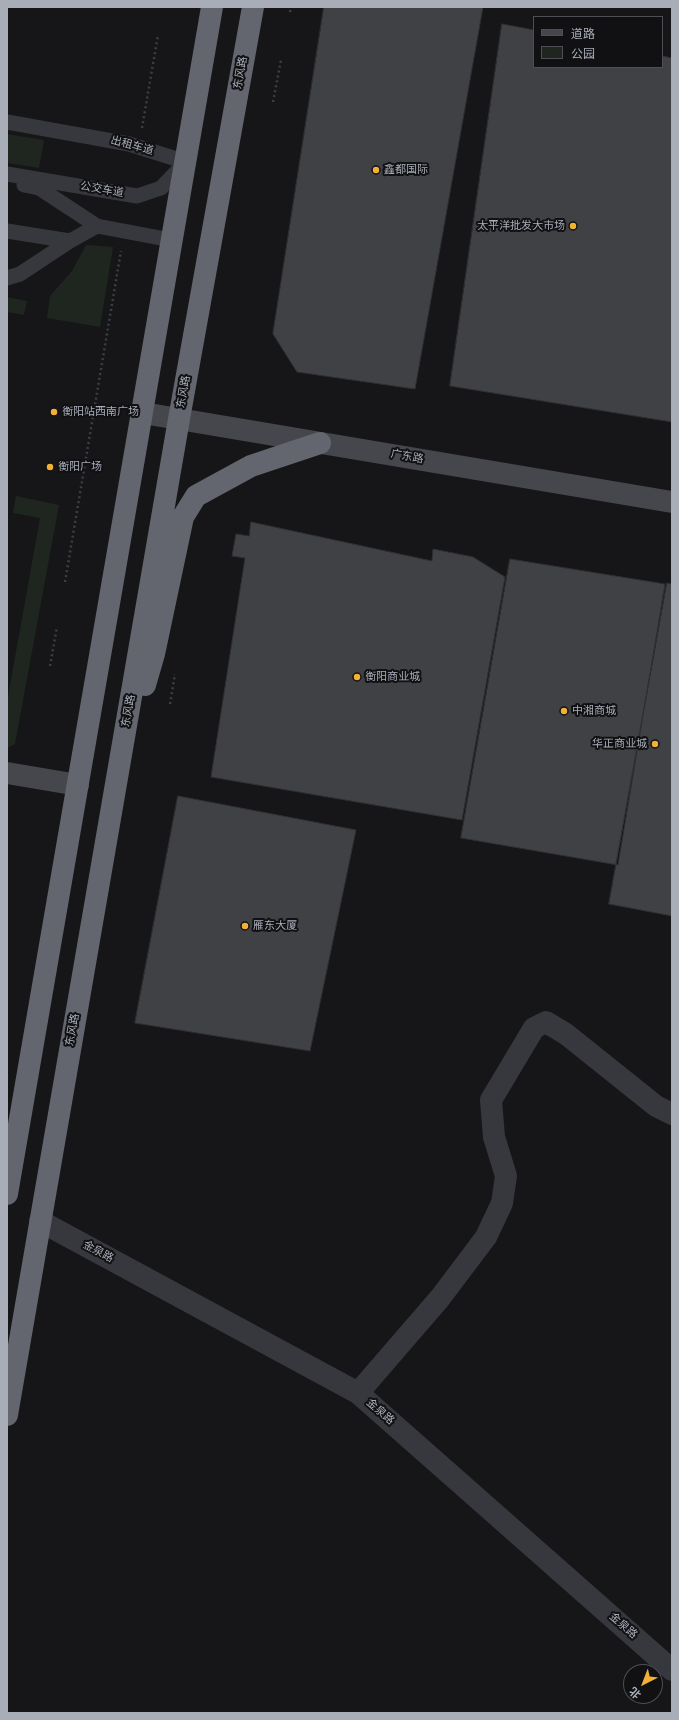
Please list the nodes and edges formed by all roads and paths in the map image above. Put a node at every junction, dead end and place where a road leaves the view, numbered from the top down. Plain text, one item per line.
1 (212, 7) edge
2 (252, 7) edge
3 (291, 7) edge
4 (290, 12) dead end
5 (158, 35) dead end
6 (281, 60) dead end
7 (273, 102) dead end
8 (7, 111) edge
9 (7, 122) edge
10 (78, 134) junction
11 (139, 147) junction
12 (186, 162) junction
13 (7, 174) edge
14 (7, 182) edge
15 (97, 226) junction
16 (7, 231) edge
17 (125, 231) junction
18 (171, 240) junction
19 (70, 241) junction
20 (7, 278) edge
21 (143, 413) junction
22 (179, 419) junction
23 (320, 443) junction
24 (672, 502) edge
25 (65, 582) dead end
26 (57, 627) dead end
27 (50, 666) dead end
28 (175, 673) dead end
29 (170, 704) dead end
30 (7, 773) edge
31 (78, 785) junction
32 (114, 798) junction
33 (672, 1114) edge
34 (7, 1194) edge
35 (40, 1221) junction
36 (358, 1393) junction
37 (7, 1415) edge
38 (672, 1670) edge

1 - 12 highway
2 - 22 highway, 东风路
3 - 4 path
5 - 11 path
6 - 7 path
8 - 10 lane, 出租车道
9 - 10 lane, 出租车道
10 - 11 lane, 出租车道
11 - 12 lane, 出租车道
12 - 13 lane, 公交车道
12 - 18 highway
14 - 15 lane
15 - 17 lane
15 - 19 lane
16 - 19 lane
17 - 18 lane
17 - 25 path
18 - 21 highway
19 - 20 lane
21 - 22 main road, 广东路
21 - 31 highway
22 - 23 main road, 广东路
22 - 32 highway, 东风路
23 - 24 main road, 广东路
23 - 32 highway
26 - 27 path
28 - 29 path
30 - 31 main road
31 - 34 highway
32 - 35 highway, 东风路
33 - 36 street
35 - 36 street, 金泉路
35 - 37 highway, 东风路
36 - 38 street, 金泉路

